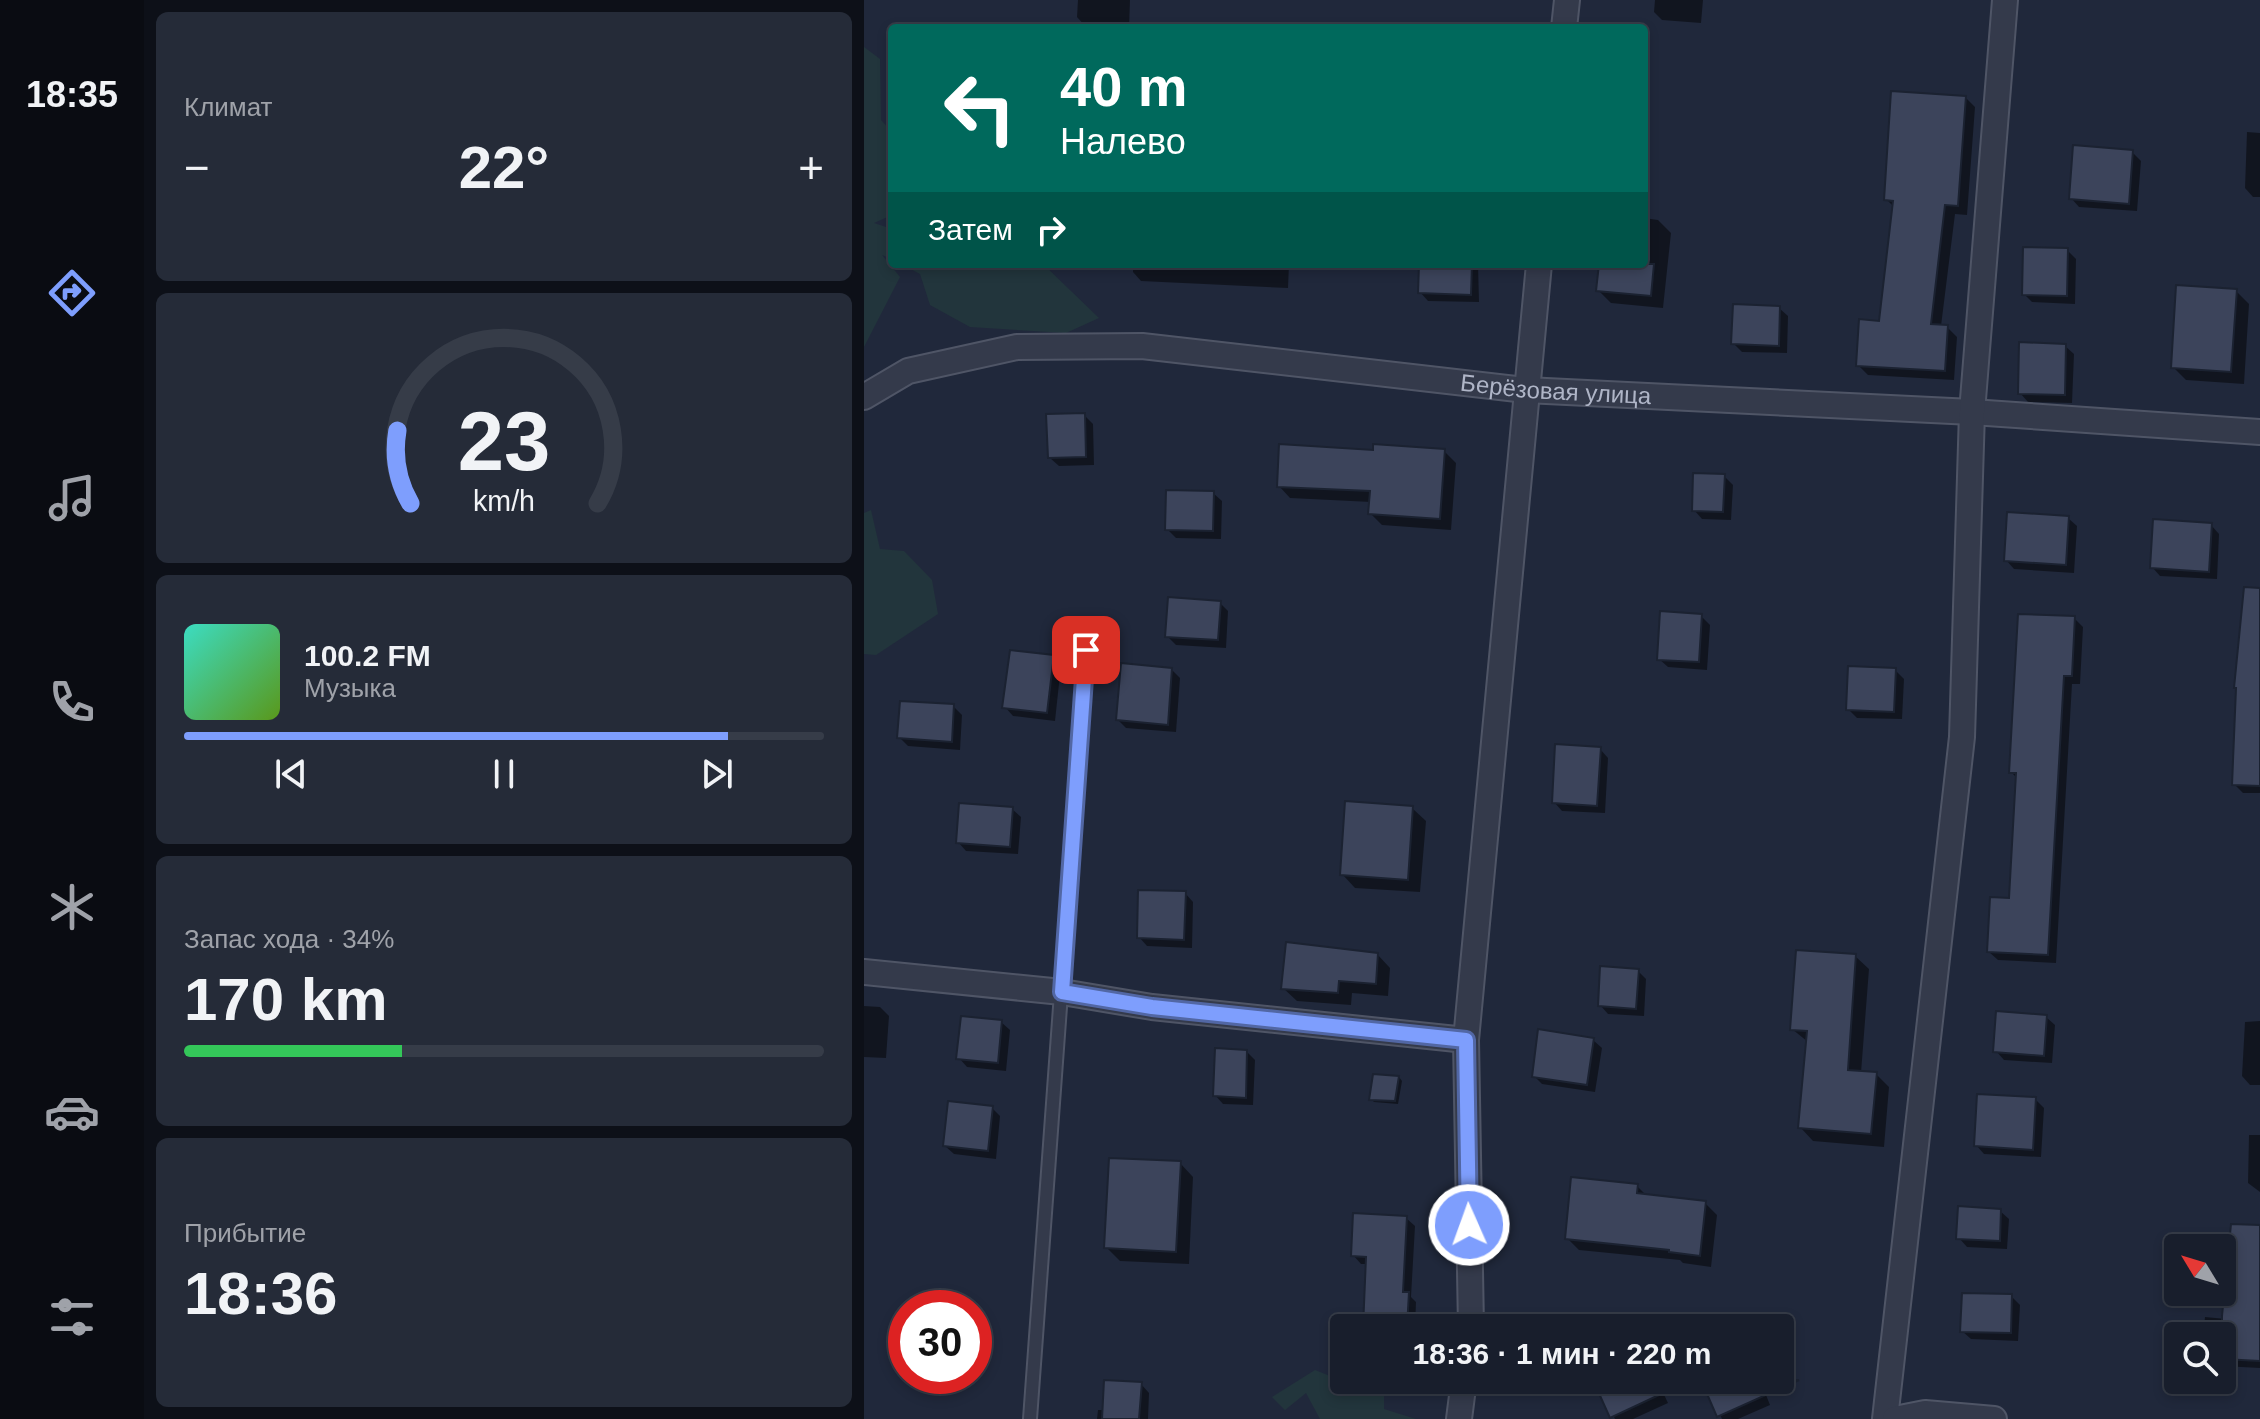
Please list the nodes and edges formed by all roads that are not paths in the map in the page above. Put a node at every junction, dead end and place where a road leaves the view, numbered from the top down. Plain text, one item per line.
1 (1567, 0) edge
2 (2005, 0) edge
3 (1564, 24) edge
4 (1539, 268) edge
5 (1526, 390) junction
6 (864, 397) edge
7 (1972, 412) junction
8 (2260, 432) edge
9 (1086, 650) dead end
10 (864, 972) edge
11 (1062, 992) junction
12 (1466, 1040) junction
13 (1471, 1314) edge
14 (1462, 1394) edge
15 (1030, 1419) edge
16 (1459, 1419) edge
17 (1885, 1419) edge
18 (1895, 1419) edge
19 (1994, 1419) edge

1 - 3 street
2 - 7 street
4 - 5 street
5 - 6 street, Берёзовая улица
5 - 7 street, Берёзовая улица
5 - 12 street
7 - 8 street, Берёзовая улица
7 - 17 street
9 - 11 lane
10 - 11 street
11 - 12 street
11 - 15 lane
12 - 13 street
14 - 16 street
18 - 19 street

